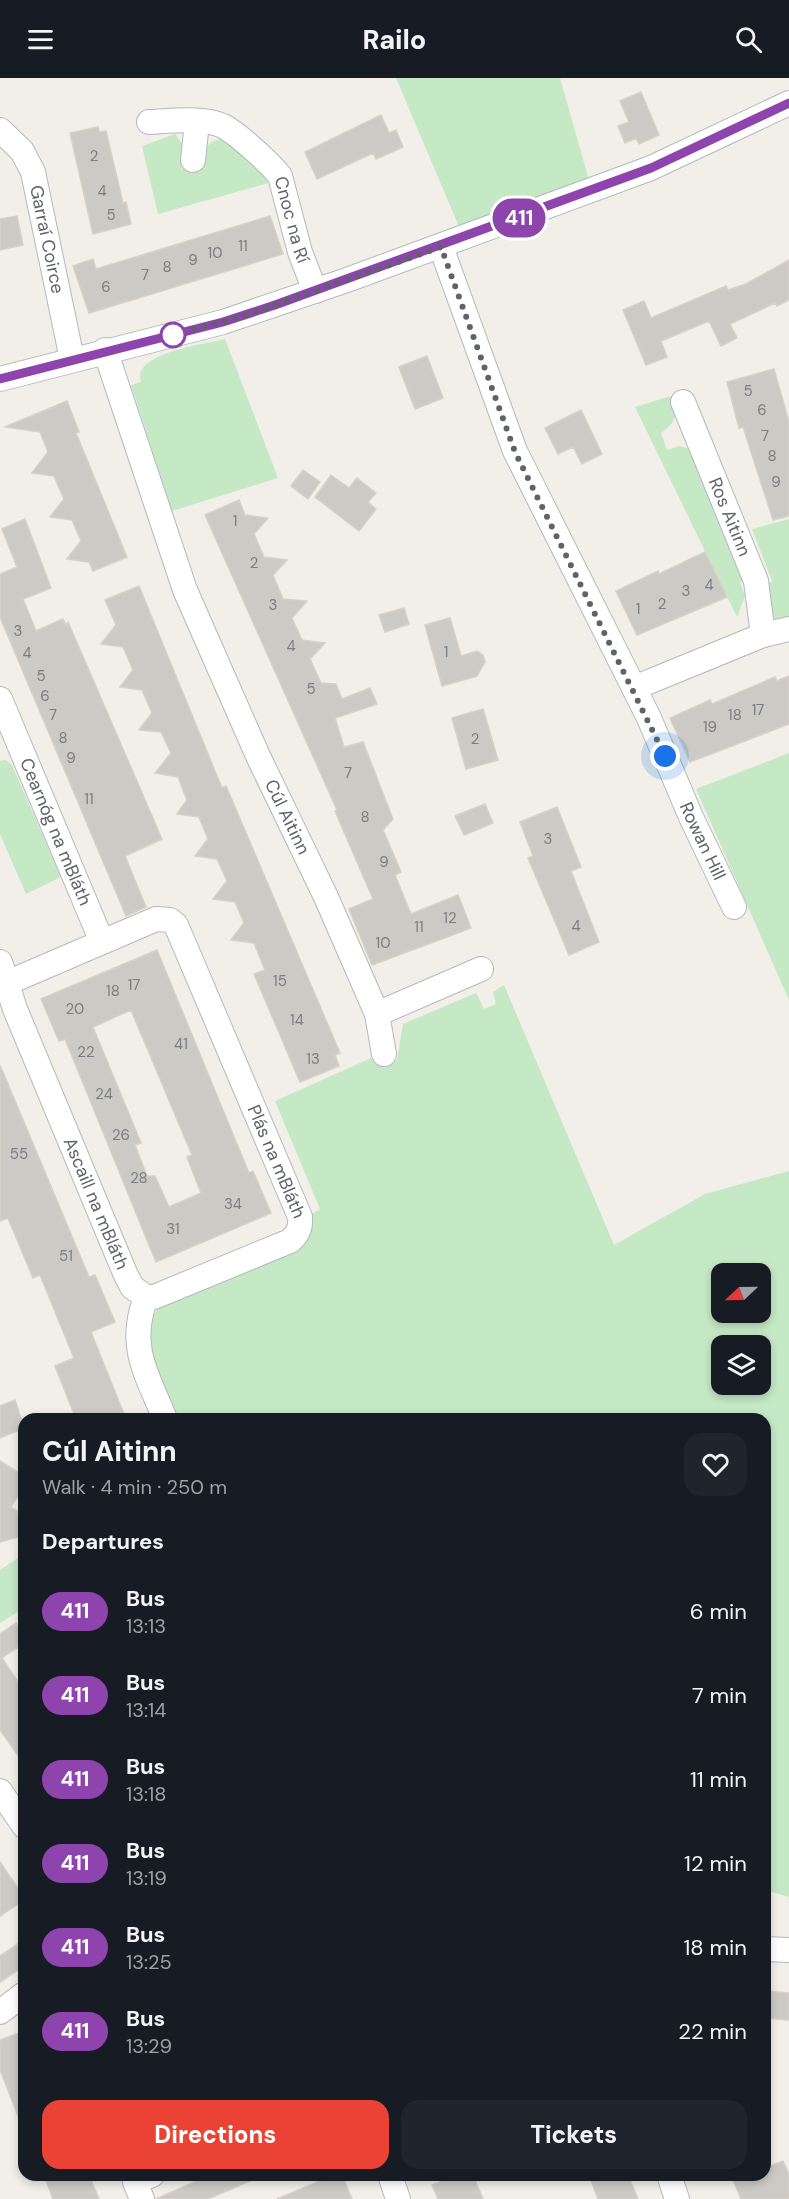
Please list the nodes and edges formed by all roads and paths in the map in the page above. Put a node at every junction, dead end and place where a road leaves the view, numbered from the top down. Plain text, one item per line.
1 (789, 103) edge
2 (148, 122) dead end
3 (197, 122) junction
4 (0, 130) edge
5 (193, 160) dead end
6 (441, 247) junction
7 (315, 291) junction
8 (105, 350) junction
9 (72, 359) junction
10 (0, 379) edge
11 (683, 402) dead end
12 (789, 629) edge
13 (764, 635) junction
14 (634, 688) junction
15 (0, 699) edge
16 (9, 745) edge
17 (734, 907) dead end
18 (102, 942) junction
19 (481, 969) dead end
20 (3, 972) edge
21 (376, 1014) junction
22 (384, 1054) dead end
23 (146, 1298) junction
24 (163, 1413) edge
25 (0, 1791) edge
26 (18, 1817) edge
27 (771, 1949) edge
28 (789, 1950) edge
29 (18, 1998) edge
30 (0, 2012) edge
31 (392, 2181) edge
32 (671, 2181) edge
33 (398, 2199) edge
34 (677, 2199) edge

1 - 6 street
2 - 3 street, Cnoc na Rí
3 - 5 street
3 - 7 street, Cnoc na Rí
4 - 9 street, Garraí Coirce
6 - 7 street
6 - 14 street, Rowan Hill
7 - 8 street
8 - 9 street
8 - 21 street, Cúl Aitinn
9 - 10 street
11 - 13 street, Ros Aitinn
12 - 13 street
13 - 14 street
14 - 17 street, Rowan Hill
15 - 16 street, Cearnóg na mBláth
16 - 18 street, Cearnóg na mBláth
18 - 20 street
18 - 23 street, Plás na mBláth
19 - 21 street
20 - 23 street, Ascaill na mBláth
21 - 22 street, Cúl Aitinn
23 - 24 street
25 - 26 street
27 - 28 street
29 - 30 street
31 - 33 street
32 - 34 street

